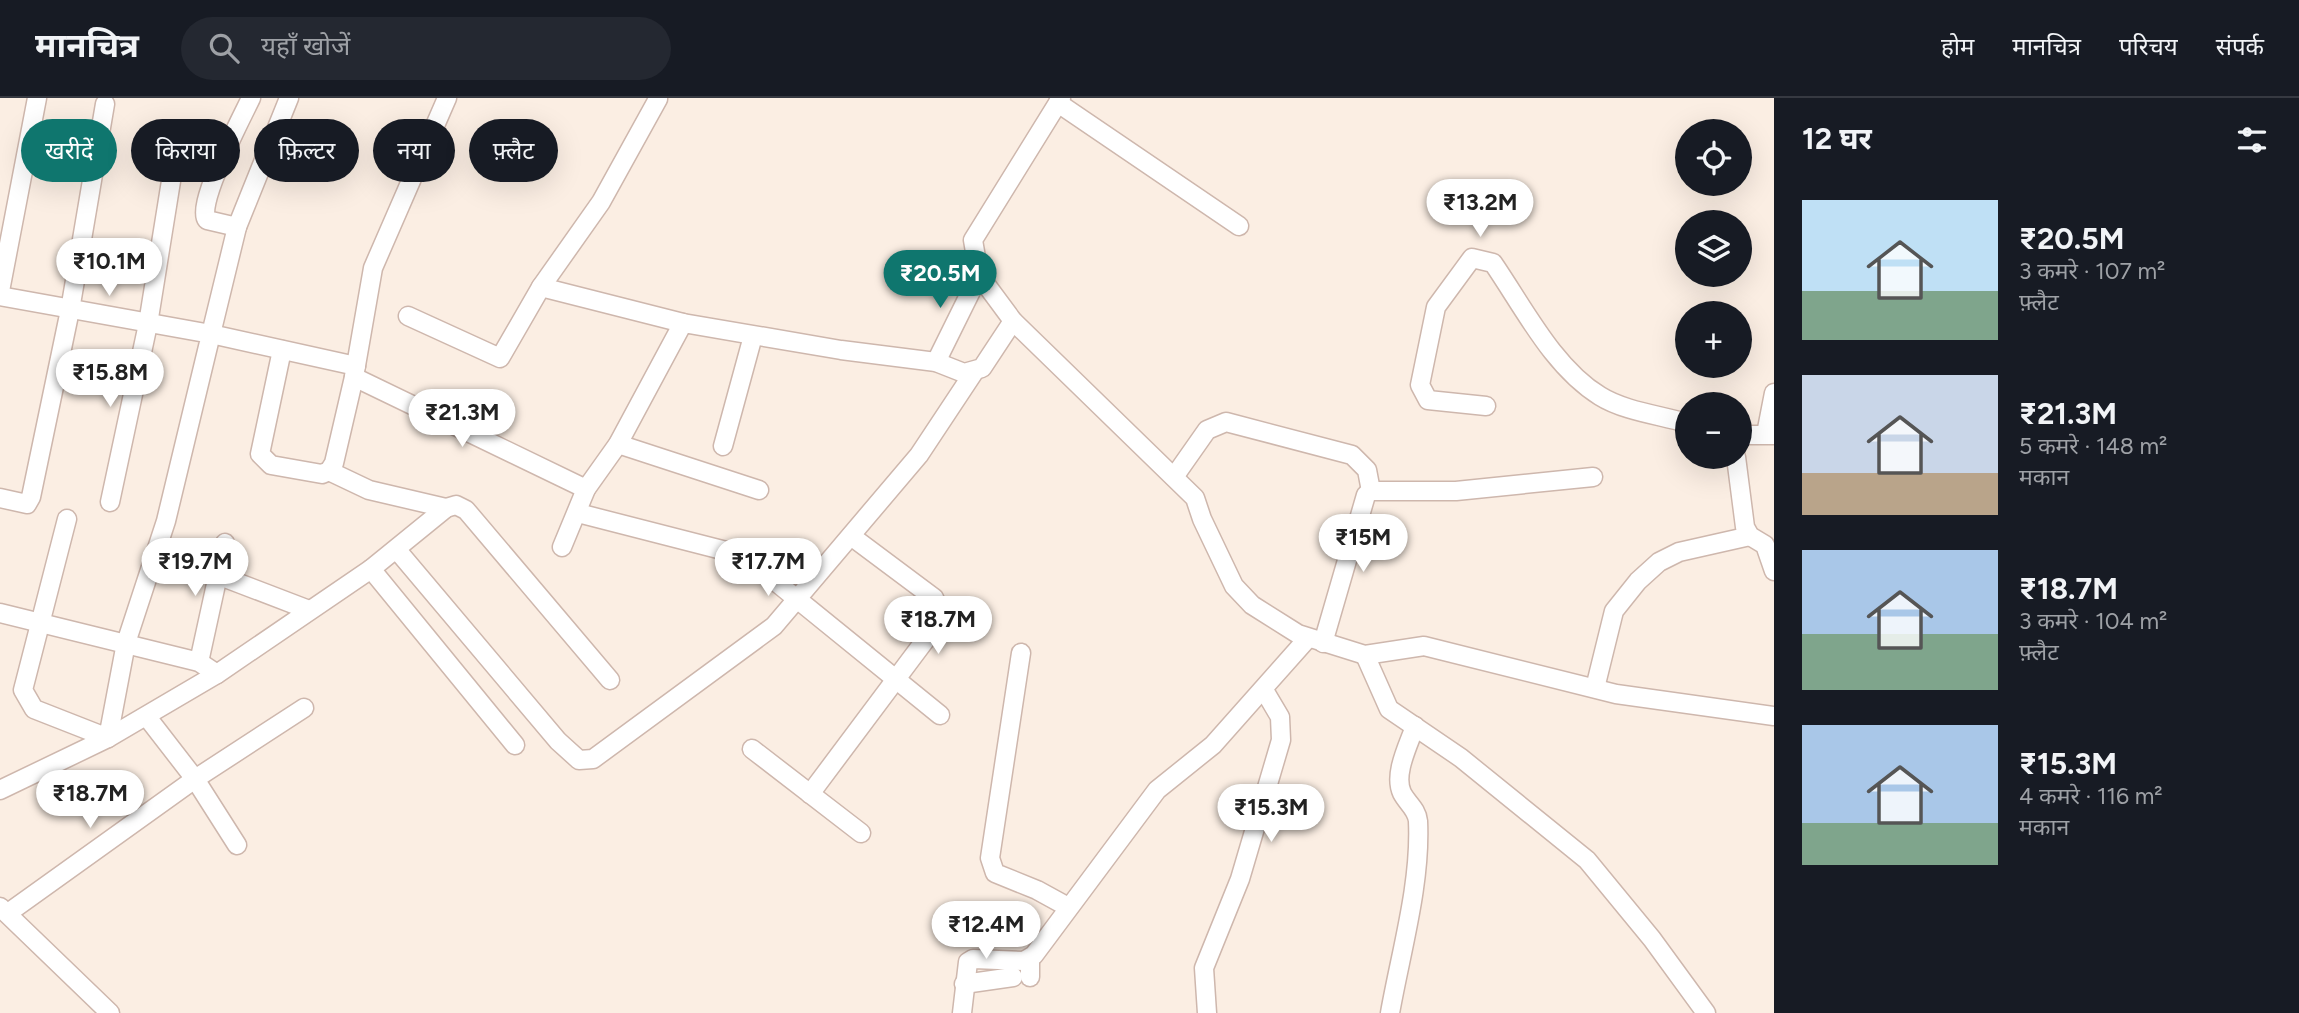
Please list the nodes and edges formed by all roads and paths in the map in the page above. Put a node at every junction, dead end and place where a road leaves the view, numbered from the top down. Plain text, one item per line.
1 (37, 98) edge
2 (251, 98) edge
3 (289, 98) edge
4 (447, 98) edge
5 (658, 98) edge
6 (1060, 100) edge
7 (105, 104) dead end
8 (240, 121) edge
9 (171, 182) edge
10 (215, 182) edge
11 (1239, 226) dead end
12 (237, 228) junction
13 (979, 275) junction
14 (541, 287) junction
15 (0, 293) edge
16 (70, 310) junction
17 (408, 316) dead end
18 (1013, 321) junction
19 (683, 323) junction
20 (148, 324) junction
21 (211, 334) junction
22 (753, 336) junction
23 (282, 350) junction
24 (936, 362) junction
25 (355, 372) junction
26 (974, 372) junction
27 (1774, 393) edge
28 (1486, 406) dead end
29 (1675, 420) edge
30 (1752, 435) edge
31 (1770, 435) edge
32 (618, 444) junction
33 (723, 446) dead end
34 (1738, 469) edge
35 (329, 471) junction
36 (1174, 477) junction
37 (1593, 477) dead end
38 (586, 489) junction
39 (759, 490) dead end
40 (1371, 491) junction
41 (0, 498) edge
42 (110, 502) dead end
43 (446, 508) junction
44 (578, 513) junction
45 (67, 519) dead end
46 (851, 536) junction
47 (1750, 536) junction
48 (225, 543) dead end
49 (562, 547) dead end
50 (397, 550) junction
51 (371, 569) junction
52 (1774, 571) edge
53 (220, 576) junction
54 (799, 598) junction
55 (309, 610) junction
56 (0, 613) edge
57 (40, 621) junction
58 (1316, 640) junction
59 (126, 643) junction
60 (1021, 653) dead end
61 (1365, 654) junction
62 (199, 662) junction
63 (217, 674) junction
64 (610, 680) dead end
65 (896, 681) junction
66 (1595, 688) junction
67 (1264, 691) junction
68 (304, 708) dead end
69 (940, 715) dead end
70 (1774, 716) edge
71 (148, 717) junction
72 (1415, 726) junction
73 (108, 738) junction
74 (515, 745) dead end
75 (752, 749) dead end
76 (195, 779) junction
77 (0, 790) edge
78 (810, 794) junction
79 (861, 833) dead end
80 (237, 845) dead end
81 (1068, 908) junction
82 (4, 910) edge
83 (1025, 971) junction
84 (964, 984) junction
85 (110, 1013) edge
86 (962, 1013) edge
87 (1207, 1013) edge
88 (1390, 1013) edge
89 (1706, 1013) edge

1 - 15 street
2 - 8 street
3 - 12 street
4 - 25 street
5 - 14 street
6 - 11 street
6 - 13 street
7 - 16 street
9 - 20 street
10 - 12 street
12 - 21 street
13 - 18 street
13 - 24 street
14 - 17 street
14 - 19 street
15 - 16 street
16 - 20 street
16 - 41 street
18 - 26 street
18 - 36 street
19 - 22 street
19 - 32 street
20 - 21 street
20 - 42 street
21 - 23 street
21 - 59 street
22 - 24 street
22 - 33 street
23 - 25 street
23 - 35 street
24 - 26 street
25 - 35 street
25 - 38 street
26 - 46 street
27 - 31 street
28 - 29 street
30 - 31 street
32 - 38 street
32 - 39 street
34 - 47 street
35 - 43 street
36 - 40 street
36 - 58 street
37 - 40 street
38 - 44 street
40 - 58 street
43 - 50 street
43 - 64 street
44 - 49 street
44 - 54 street
45 - 57 street
46 - 54 street
46 - 65 street
47 - 52 street
47 - 66 street
48 - 53 street
50 - 51 street
50 - 54 street
51 - 55 street
51 - 74 street
53 - 55 street
53 - 62 street
54 - 65 street
55 - 63 street
56 - 57 street
57 - 59 street
57 - 73 street
58 - 61 street
58 - 67 street
59 - 62 street
59 - 73 street
60 - 81 street
61 - 66 street
61 - 72 street
62 - 63 street
63 - 71 street
65 - 69 street
65 - 78 street
66 - 70 street
67 - 81 street
67 - 87 street
68 - 76 street
71 - 73 street
71 - 76 street
72 - 88 street
72 - 89 street
73 - 77 street
75 - 78 street
76 - 80 street
76 - 82 street
78 - 79 street
81 - 83 street
82 - 85 street
83 - 84 street
83 - 84 street
84 - 86 street

